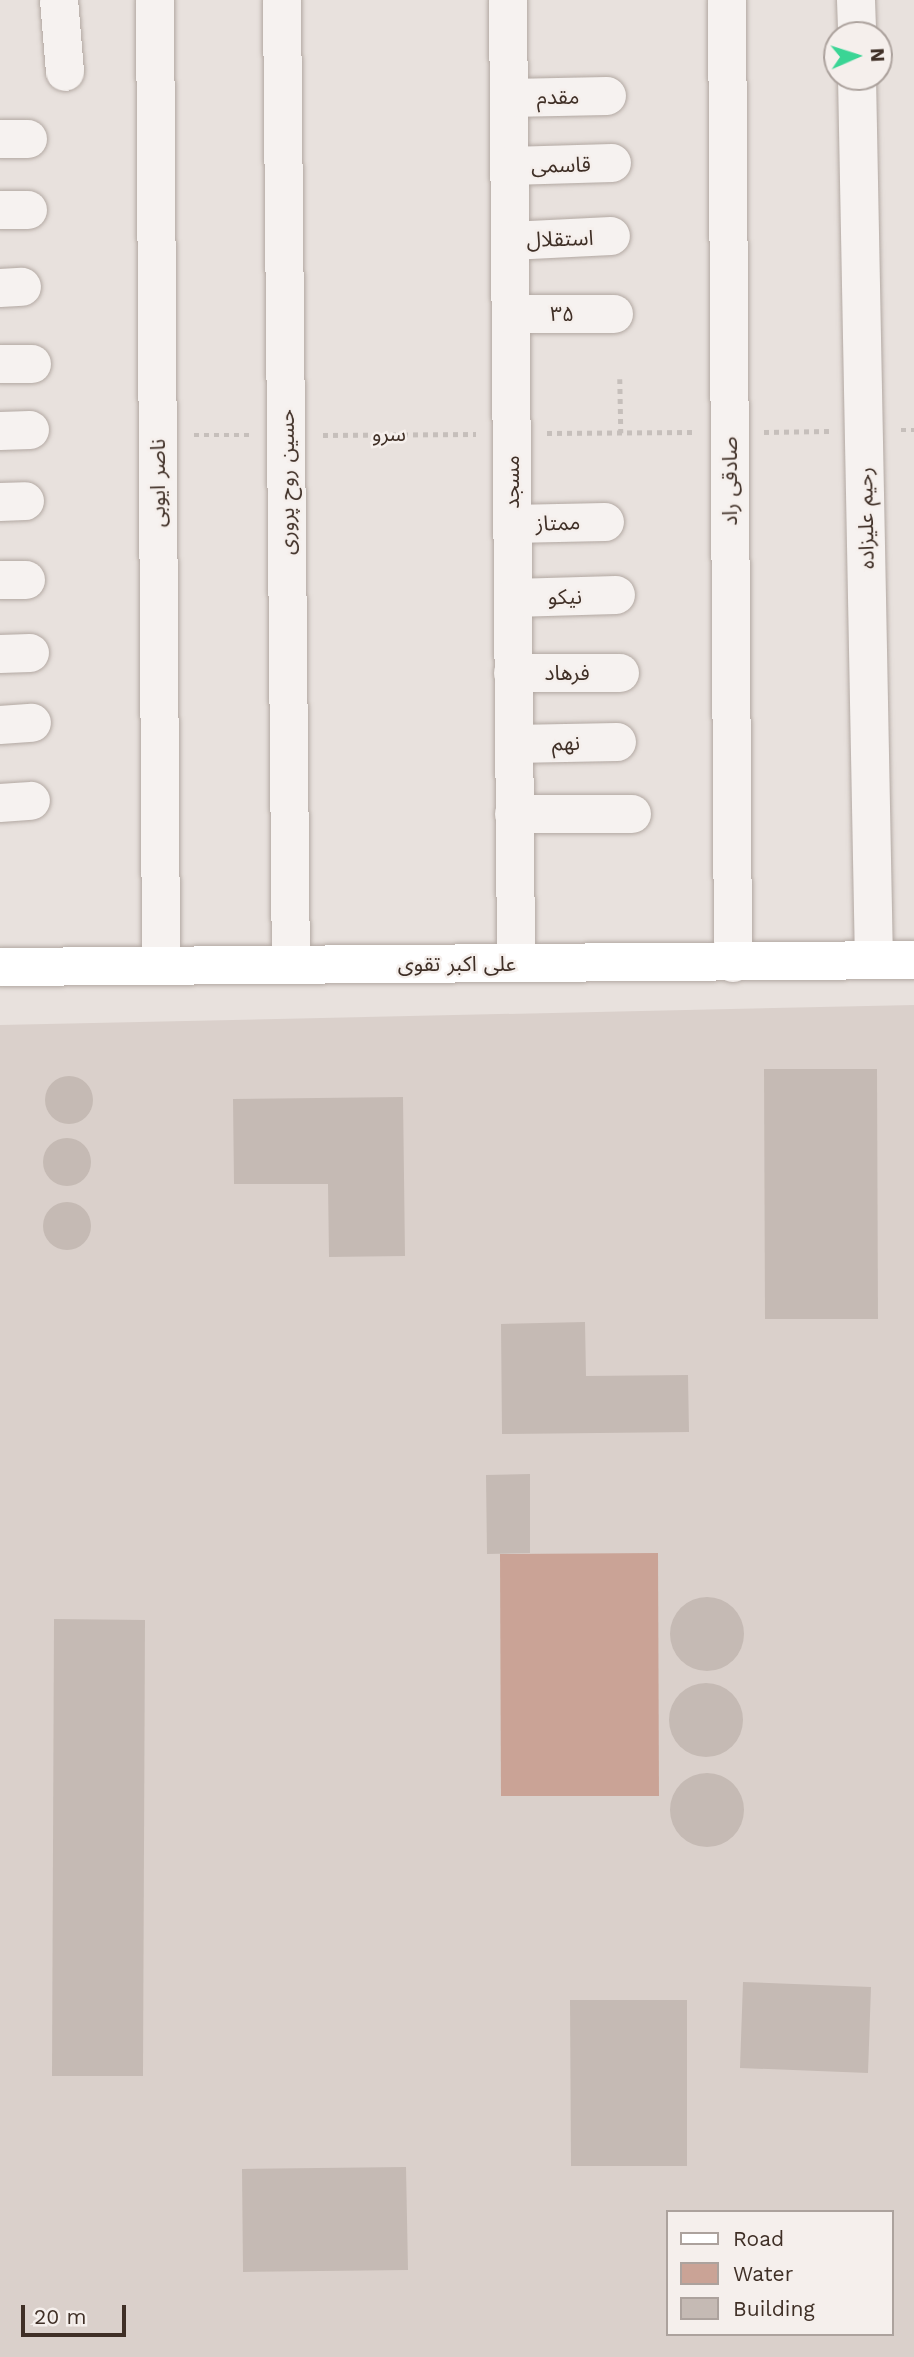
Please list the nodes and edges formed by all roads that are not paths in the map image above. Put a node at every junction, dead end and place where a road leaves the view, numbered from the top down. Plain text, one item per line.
1 (59, 0) edge
2 (155, 0) edge
3 (282, 0) edge
4 (508, 0) edge
5 (727, 0) edge
6 (856, 0) edge
7 (857, 21) edge
8 (65, 72) dead end
9 (858, 91) edge
10 (607, 96) dead end
11 (509, 98) junction
12 (612, 163) dead end
13 (510, 166) junction
14 (611, 236) dead end
15 (510, 241) junction
16 (511, 314) junction
17 (614, 314) dead end
18 (605, 522) dead end
19 (512, 524) junction
20 (616, 596) dead end
21 (513, 598) junction
22 (513, 673) junction
23 (620, 673) dead end
24 (617, 742) dead end
25 (514, 744) junction
26 (514, 814) junction
27 (632, 814) dead end
28 (874, 960) junction
29 (914, 960) edge
30 (733, 962) junction
31 (516, 963) junction
32 (291, 965) junction
33 (161, 966) junction
34 (0, 967) edge

1 - 8 street
2 - 33 street, ناصر ایوبی
3 - 32 street, حسین روح پروری
4 - 11 street, مسجد
5 - 30 street, صادقی راد
6 - 7 street
9 - 28 street, رحیم علیزاده
10 - 11 street, مقدم
11 - 13 street, مسجد
12 - 13 street, قاسمی
13 - 15 street, مسجد
14 - 15 street, استقلال
15 - 16 street, مسجد
16 - 17 street, ۳۵
16 - 19 street, مسجد
18 - 19 street, ممتاز
19 - 21 street, مسجد
20 - 21 street, نیکو
21 - 22 street, مسجد
22 - 23 street, فرهاد
22 - 25 street, مسجد
24 - 25 street, نهم
25 - 26 street, مسجد
26 - 27 street
26 - 31 street, مسجد
28 - 29 main road, علی اکبر تقوی
28 - 30 main road, علی اکبر تقوی
30 - 31 main road, علی اکبر تقوی
31 - 32 main road, علی اکبر تقوی
32 - 33 main road, علی اکبر تقوی
33 - 34 main road, علی اکبر تقوی

